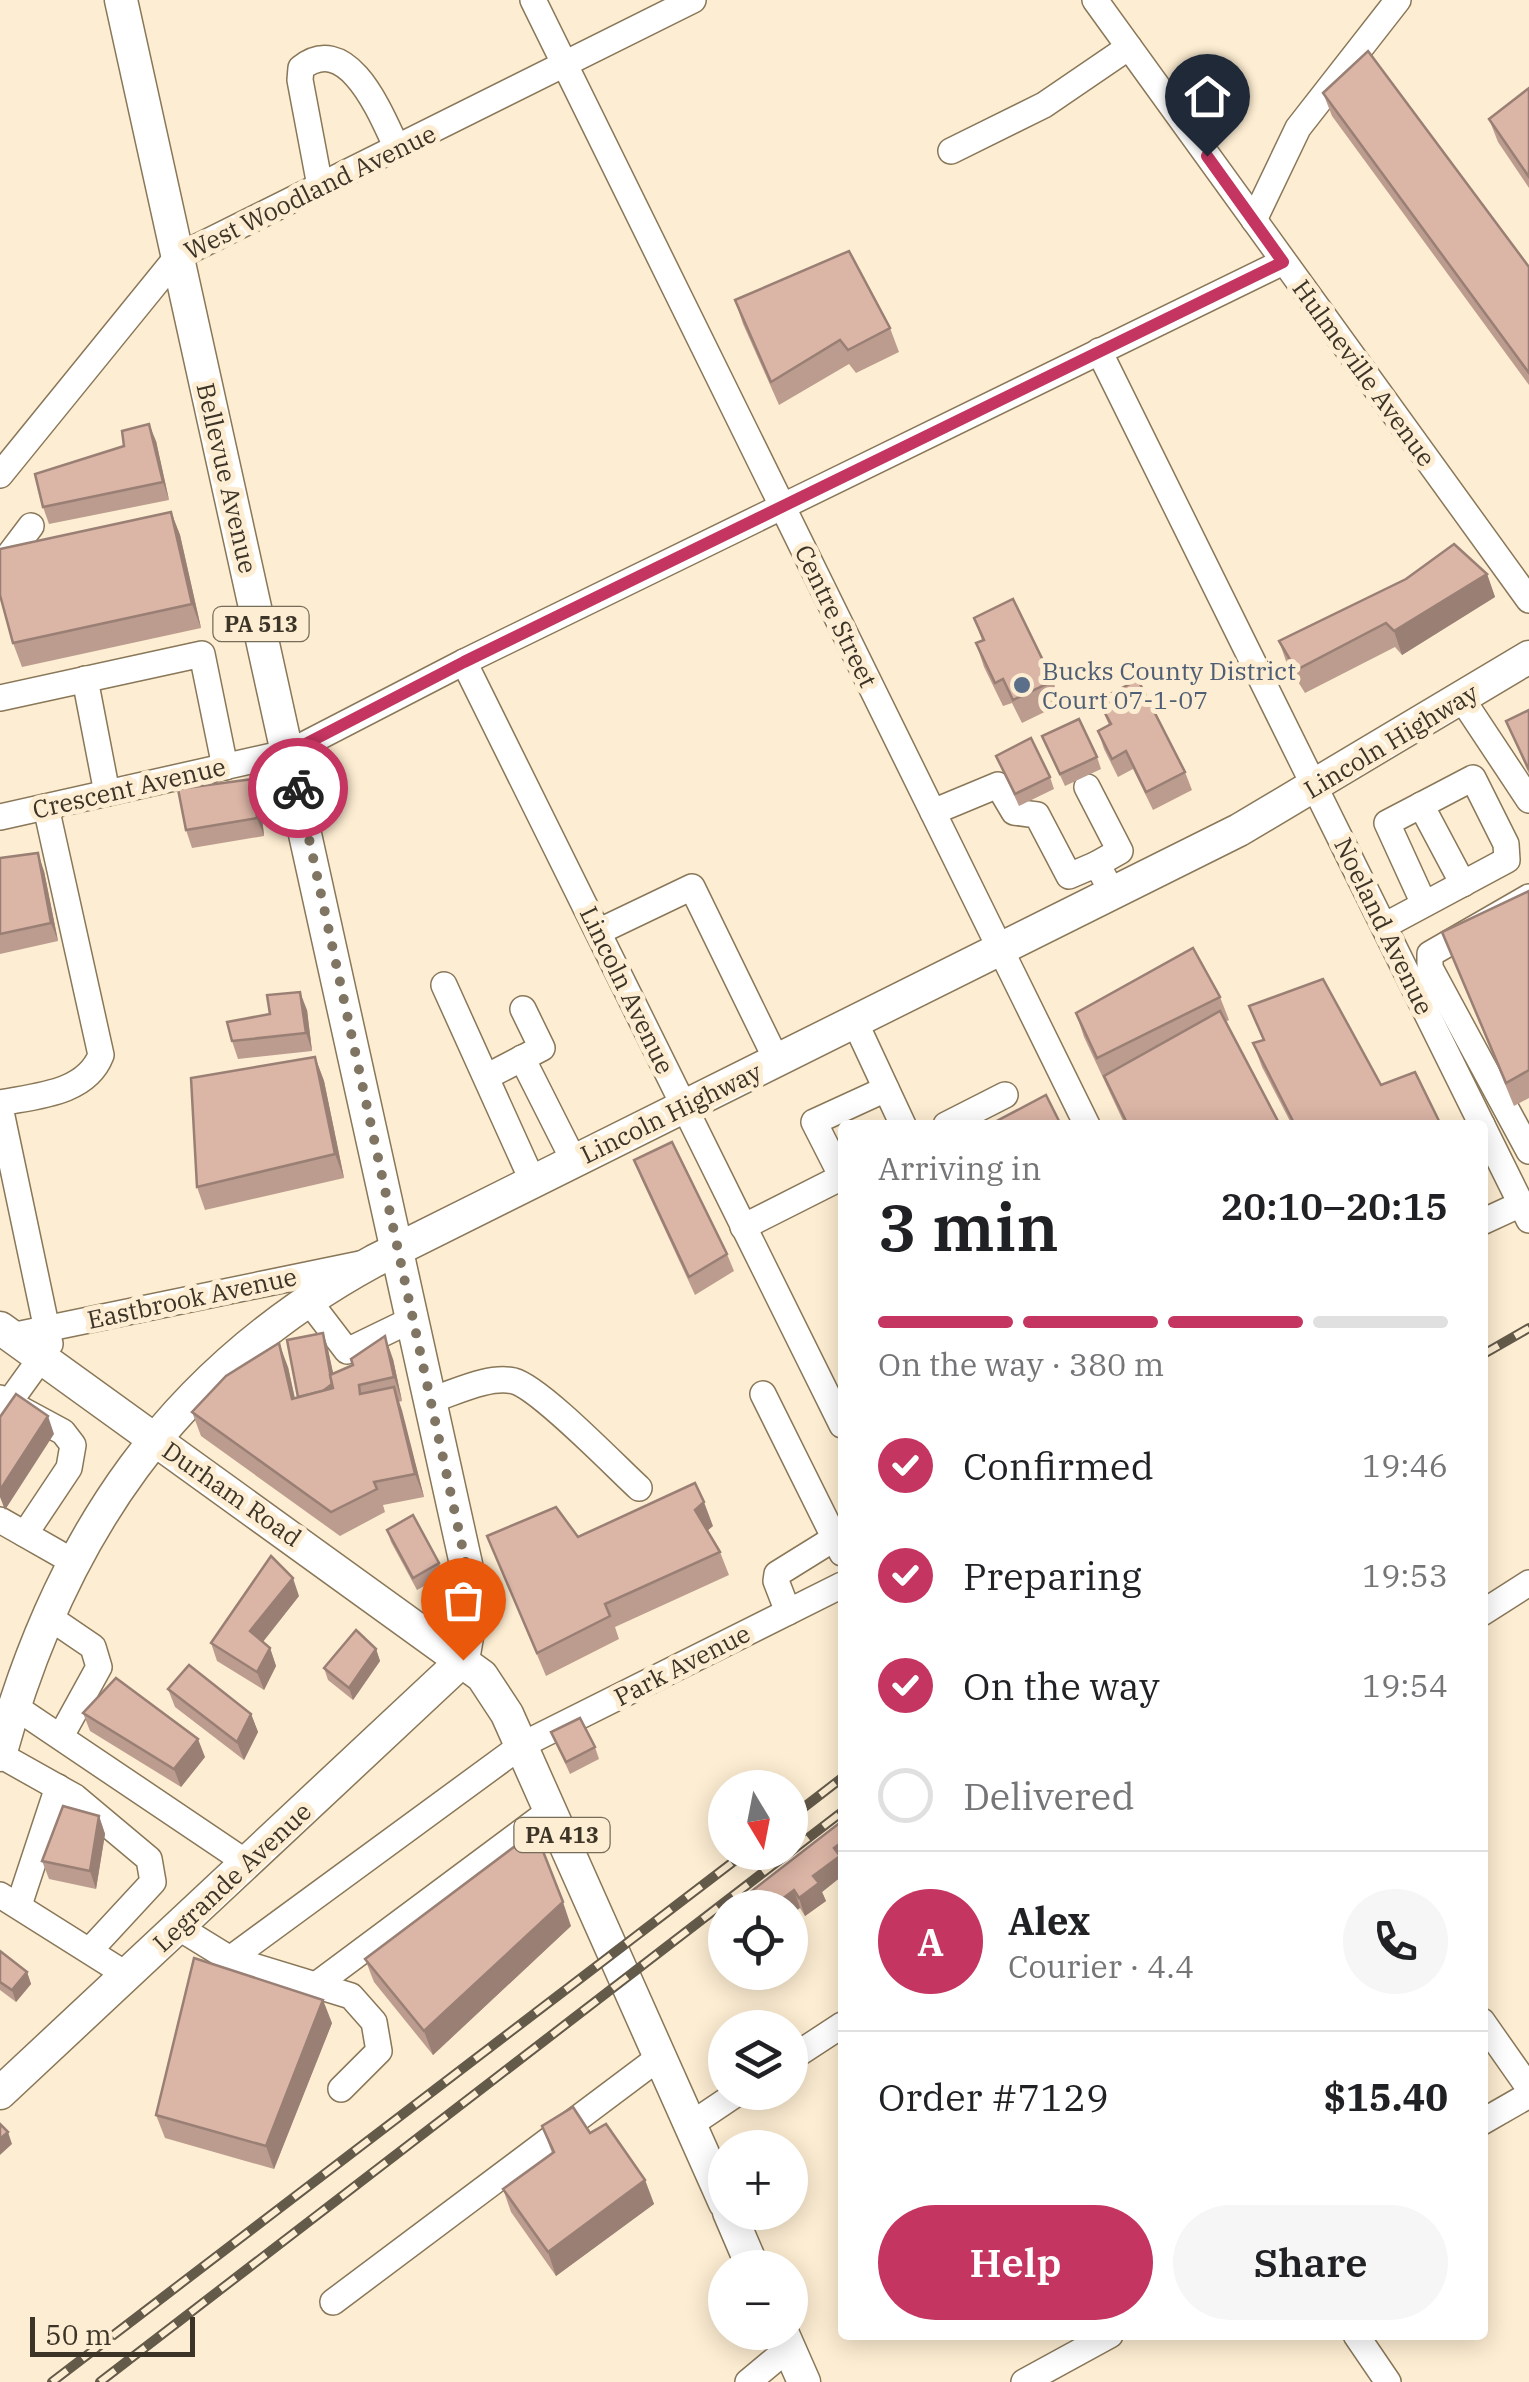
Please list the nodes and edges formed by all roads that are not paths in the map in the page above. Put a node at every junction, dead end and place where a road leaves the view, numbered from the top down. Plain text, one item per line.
1 (121, 0) edge
2 (533, 0) edge
3 (693, 0) edge
4 (1095, 0) edge
5 (1398, 0) edge
6 (1129, 47) junction
7 (565, 64) junction
8 (397, 148) junction
9 (952, 151) dead end
10 (320, 186) junction
11 (1254, 220) junction
12 (177, 257) junction
13 (1283, 262) junction
14 (1099, 350) junction
15 (0, 475) edge
16 (782, 506) junction
17 (31, 526) dead end
18 (0, 567) edge
19 (1529, 600) edge
20 (1529, 656) edge
21 (464, 662) junction
22 (84, 680) junction
23 (0, 698) edge
24 (1462, 699) junction
25 (290, 752) junction
26 (225, 767) junction
27 (1088, 787) dead end
28 (1315, 788) junction
29 (107, 794) junction
30 (1529, 800) edge
31 (1421, 805) junction
32 (46, 807) junction
33 (933, 812) junction
34 (0, 817) edge
35 (1097, 864) junction
36 (1463, 884) junction
37 (1113, 894) junction
38 (1529, 897) edge
39 (1424, 904) junction
40 (1384, 926) junction
41 (600, 931) junction
42 (1001, 950) junction
43 (444, 985) dead end
44 (523, 1009) dead end
45 (855, 1022) junction
46 (522, 1058) junction
47 (778, 1061) junction
48 (488, 1076) junction
49 (886, 1090) junction
50 (1005, 1095) dead end
51 (0, 1105) edge
52 (684, 1107) junction
53 (901, 1120) edge
54 (956, 1120) edge
55 (1085, 1120) edge
56 (1480, 1120) edge
57 (1488, 1137) edge
58 (1529, 1151) edge
59 (574, 1161) junction
60 (838, 1169) edge
61 (838, 1179) edge
62 (533, 1182) junction
63 (1525, 1212) edge
64 (1488, 1221) edge
65 (743, 1227) junction
66 (386, 1255) junction
67 (308, 1300) junction
68 (413, 1320) junction
69 (5, 1332) edge
70 (48, 1352) junction
71 (763, 1394) dead end
72 (430, 1400) junction
73 (3, 1405) edge
74 (838, 1418) edge
75 (153, 1439) junction
76 (638, 1488) dead end
77 (0, 1520) edge
78 (26, 1534) junction
79 (838, 1544) edge
80 (838, 1546) edge
81 (72, 1560) junction
82 (1529, 1584) edge
83 (838, 1587) edge
84 (1488, 1609) edge
85 (788, 1612) junction
86 (46, 1615) junction
87 (463, 1660) junction
88 (4, 1733) edge
89 (60, 1736) junction
90 (522, 1745) junction
91 (58, 1787) junction
92 (551, 1810) junction
93 (247, 1863) junction
94 (9, 1900) edge
95 (178, 1927) junction
96 (92, 1950) junction
97 (230, 1959) junction
98 (127, 1974) junction
99 (316, 1985) junction
100 (838, 2028) edge
101 (1488, 2029) edge
102 (808, 2047) edge
103 (661, 2056) junction
104 (341, 2089) dead end
105 (1529, 2091) edge
106 (0, 2093) edge
107 (711, 2110) edge
108 (1488, 2118) edge
109 (690, 2124) junction
110 (708, 2165) edge
111 (334, 2302) dead end
112 (1101, 2340) edge
113 (1359, 2340) edge
114 (777, 2350) edge
115 (790, 2350) edge
116 (748, 2382) edge
117 (804, 2382) edge
118 (1024, 2382) edge
119 (1388, 2382) edge

1 - 12 main road, Bellevue Avenue / PA 513
2 - 7 street, Centre Street
3 - 7 street, West Woodland Avenue
4 - 6 street, Hulmeville Avenue
5 - 11 street
6 - 9 street
6 - 11 street, Hulmeville Avenue
7 - 8 street, West Woodland Avenue
7 - 16 street, Centre Street
8 - 10 street, West Woodland Avenue
8 - 10 street
10 - 12 street, West Woodland Avenue
11 - 13 street, Hulmeville Avenue
12 - 15 street, West Woodland Avenue
12 - 25 main road, Bellevue Avenue / PA 513
13 - 14 street, Crescent Avenue
13 - 19 street, Hulmeville Avenue
14 - 16 street, Crescent Avenue
14 - 28 street, Noeland Avenue
16 - 21 street, Crescent Avenue
16 - 33 street, Centre Street
17 - 18 street
20 - 24 main road, Lincoln Highway
21 - 25 street, Crescent Avenue
21 - 41 street, Lincoln Avenue
22 - 23 street
22 - 26 street
22 - 29 street
24 - 28 main road, Lincoln Highway
24 - 30 street
25 - 26 street, Crescent Avenue
25 - 66 main road, Bellevue Avenue / PA 513
26 - 29 street, Crescent Avenue
27 - 35 street
28 - 37 main road, Lincoln Highway
28 - 40 street, Noeland Avenue
29 - 32 street, Crescent Avenue
31 - 36 street
31 - 36 street
31 - 39 street
32 - 34 street, Crescent Avenue
32 - 51 street
33 - 35 street
33 - 42 street, Centre Street
35 - 37 street
36 - 39 street
37 - 42 main road, Lincoln Highway
38 - 58 street
39 - 40 street
40 - 56 street, Noeland Avenue
41 - 47 street
41 - 52 street, Lincoln Avenue
42 - 45 main road, Lincoln Highway
42 - 55 street, Centre Street
43 - 48 street
44 - 46 street
45 - 47 main road, Lincoln Highway
45 - 49 street
46 - 48 street
46 - 59 street
47 - 52 main road, Lincoln Highway
48 - 62 street
49 - 53 street
49 - 60 street
50 - 54 street
51 - 70 street
52 - 59 main road, Lincoln Highway
52 - 65 street, Lincoln Avenue
57 - 63 street, Noeland Avenue
59 - 62 main road, Lincoln Highway
61 - 65 street
62 - 66 main road, Lincoln Highway
63 - 64 street
65 - 74 street, Lincoln Avenue
66 - 67 main road, Lincoln Highway
66 - 68 main road, Bellevue Avenue / PA 513
66 - 70 street, Eastbrook Avenue
67 - 68 street
67 - 75 main road, Lincoln Highway
68 - 72 main road, Bellevue Avenue / PA 513
69 - 70 main road, Durham Road
70 - 73 street
70 - 75 main road, Durham Road
71 - 79 street
72 - 76 street
72 - 87 main road, Bellevue Avenue / PA 513
73 - 78 street
75 - 81 main road, Lincoln Highway
75 - 87 main road, Durham Road / PA 413
77 - 78 street
78 - 81 street
80 - 85 street
81 - 86 main road, Lincoln Highway
82 - 84 street
83 - 85 street, Park Avenue
85 - 90 street, Park Avenue
86 - 88 main road, Lincoln Highway
86 - 89 street
87 - 90 main road, PA 413
87 - 93 main road, Legrande Avenue
88 - 89 street
88 - 91 street
89 - 93 street
90 - 92 main road, PA 413
90 - 97 street, Park Avenue
91 - 94 street
91 - 96 street
92 - 99 street
92 - 103 main road, PA 413
93 - 95 main road, Legrande Avenue
94 - 96 street
95 - 97 street
95 - 98 main road, Legrande Avenue
96 - 98 street
97 - 99 street
98 - 106 main road, Legrande Avenue
99 - 104 street
100 - 102 street
101 - 105 street
103 - 109 main road, PA 413
103 - 111 street
105 - 108 street
107 - 109 street
109 - 110 main road, PA 413
112 - 118 street
113 - 119 street
114 - 116 street
115 - 117 main road

